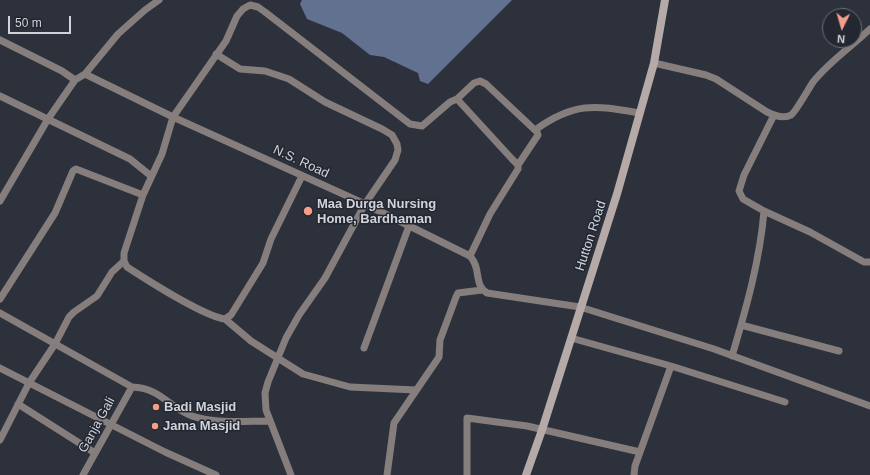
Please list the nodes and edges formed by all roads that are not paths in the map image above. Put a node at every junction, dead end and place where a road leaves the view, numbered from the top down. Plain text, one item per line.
1 (665, 0) edge
2 (156, 1) edge
3 (247, 3) edge
4 (870, 29) edge
5 (0, 40) edge
6 (216, 54) junction
7 (654, 63) junction
8 (85, 74) junction
9 (75, 80) junction
10 (0, 96) edge
11 (457, 99) junction
12 (639, 113) junction
13 (774, 115) junction
14 (173, 117) junction
15 (48, 119) junction
16 (535, 130) junction
17 (518, 165) junction
18 (151, 176) junction
19 (302, 176) junction
20 (143, 195) junction
21 (0, 201) edge
22 (365, 204) junction
23 (764, 210) junction
24 (410, 226) junction
25 (470, 256) junction
26 (124, 261) junction
27 (870, 262) edge
28 (482, 290) junction
29 (0, 300) edge
30 (580, 307) junction
31 (0, 313) edge
32 (225, 319) junction
33 (741, 325) junction
34 (571, 338) junction
35 (55, 344) junction
36 (364, 348) dead end
37 (839, 352) dead end
38 (732, 356) junction
39 (278, 357) junction
40 (671, 366) junction
41 (0, 368) edge
42 (29, 383) junction
43 (132, 386) junction
44 (416, 390) junction
45 (785, 402) dead end
46 (18, 404) junction
47 (870, 406) edge
48 (269, 421) junction
49 (111, 425) junction
50 (542, 430) junction
51 (0, 440) edge
52 (640, 452) junction
53 (95, 453) junction
54 (83, 475) edge
55 (216, 475) edge
56 (291, 475) edge
57 (386, 475) edge
58 (467, 475) edge
59 (526, 475) edge
60 (634, 475) edge

1 - 7 street, Hutton Road
2 - 8 street
3 - 6 street
3 - 11 street
4 - 13 street
5 - 9 street
6 - 14 street
6 - 22 street
7 - 12 street, Hutton Road
7 - 13 street
8 - 9 street
8 - 14 street, N.S. Road
9 - 15 street
10 - 15 street
11 - 16 street
11 - 17 street
12 - 16 street
12 - 30 street, Hutton Road
13 - 23 street
14 - 18 street
14 - 19 street, N.S. Road
15 - 18 street
15 - 21 street
16 - 17 street
17 - 25 street
18 - 20 street
19 - 22 street, N.S. Road
19 - 32 street
20 - 26 street
20 - 29 street
22 - 24 street, N.S. Road
22 - 39 street
23 - 27 street
23 - 33 street
24 - 25 street, N.S. Road
24 - 36 street
25 - 28 street
26 - 32 street
26 - 35 street
28 - 30 street
28 - 44 street
30 - 34 street, Hutton Road
30 - 38 street
31 - 35 street
32 - 39 street
33 - 37 street
33 - 38 street
34 - 40 street
34 - 50 street, Hutton Road
35 - 42 street
35 - 43 street
38 - 47 street
39 - 44 street
39 - 48 street
40 - 45 street
40 - 52 street
41 - 42 street
42 - 46 street
42 - 49 street
43 - 48 street
43 - 49 street, Ganja Gali
44 - 57 street
46 - 51 street
46 - 53 street
48 - 56 street
49 - 53 street, Ganja Gali
49 - 55 street
50 - 52 street
50 - 58 street
50 - 59 street, Hutton Road
52 - 60 street
53 - 54 street, Ganja Gali

